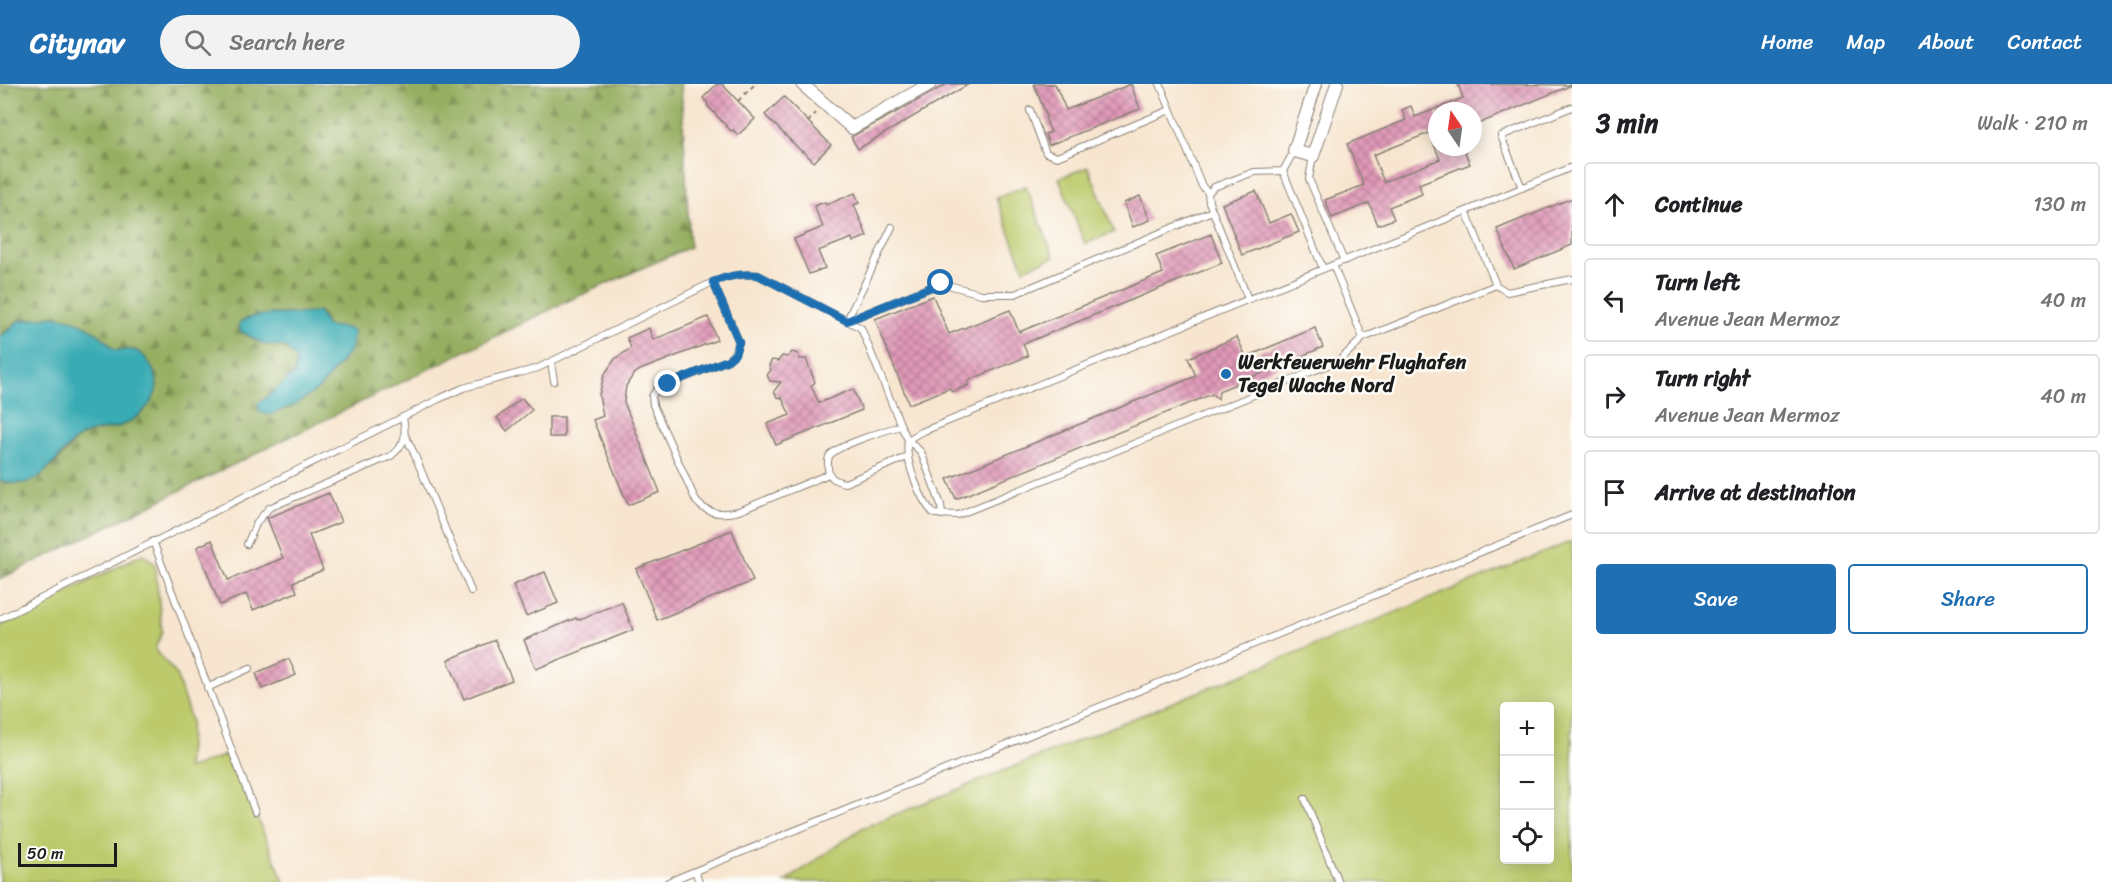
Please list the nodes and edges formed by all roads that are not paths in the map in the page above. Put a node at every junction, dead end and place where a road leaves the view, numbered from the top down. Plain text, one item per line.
1 (802, 84) edge
2 (930, 84) edge
3 (1160, 84) edge
4 (1316, 84) edge
5 (1337, 84) edge
6 (1572, 107) edge
7 (1030, 110) dead end
8 (1170, 110) junction
9 (1294, 151) junction
10 (1313, 156) junction
11 (1572, 167) edge
12 (1283, 171) junction
13 (1522, 188) junction
14 (1208, 193) junction
15 (1212, 211) junction
16 (1466, 211) junction
17 (892, 227) dead end
18 (1344, 261) junction
19 (1333, 265) junction
20 (1323, 269) junction
21 (1572, 279) edge
22 (713, 282) junction
23 (1496, 285) junction
24 (1248, 299) junction
25 (847, 321) junction
26 (1363, 338) junction
27 (550, 362) junction
28 (554, 381) dead end
29 (403, 417) junction
30 (901, 426) junction
31 (406, 438) junction
32 (908, 440) junction
33 (907, 457) junction
34 (829, 474) junction
35 (942, 514) junction
36 (1572, 515) edge
37 (153, 541) junction
38 (247, 544) dead end
39 (471, 591) dead end
40 (0, 619) edge
41 (250, 668) dead end
42 (207, 687) junction
43 (1305, 799) dead end
44 (255, 812) dead end
45 (695, 871) junction
46 (668, 882) edge
47 (699, 882) edge
48 (1338, 882) edge

1 - 2 street
3 - 8 lane
4 - 9 street
5 - 10 street
6 - 13 lane
7 - 8 lane
8 - 14 lane
9 - 10 street
9 - 12 lane
10 - 18 lane
11 - 13 lane
12 - 14 lane
12 - 20 lane
13 - 16 lane
14 - 15 lane
15 - 24 lane
15 - 25 lane
16 - 18 lane
16 - 23 lane
17 - 25 lane
18 - 19 lane
19 - 20 lane
19 - 26 lane
20 - 24 lane
21 - 23 lane
22 - 25 lane
22 - 27 lane
22 - 34 lane
23 - 26 lane
24 - 32 lane
25 - 30 lane
26 - 35 lane
27 - 28 lane
27 - 29 lane
29 - 31 lane
29 - 37 lane
30 - 32 lane
30 - 34 lane
31 - 38 lane
31 - 39 lane
32 - 33 lane
32 - 35 lane
33 - 34 lane
33 - 35 lane
36 - 45 lane
37 - 40 lane
37 - 42 lane
41 - 42 lane
42 - 44 lane
43 - 48 lane
45 - 46 lane
45 - 47 lane

